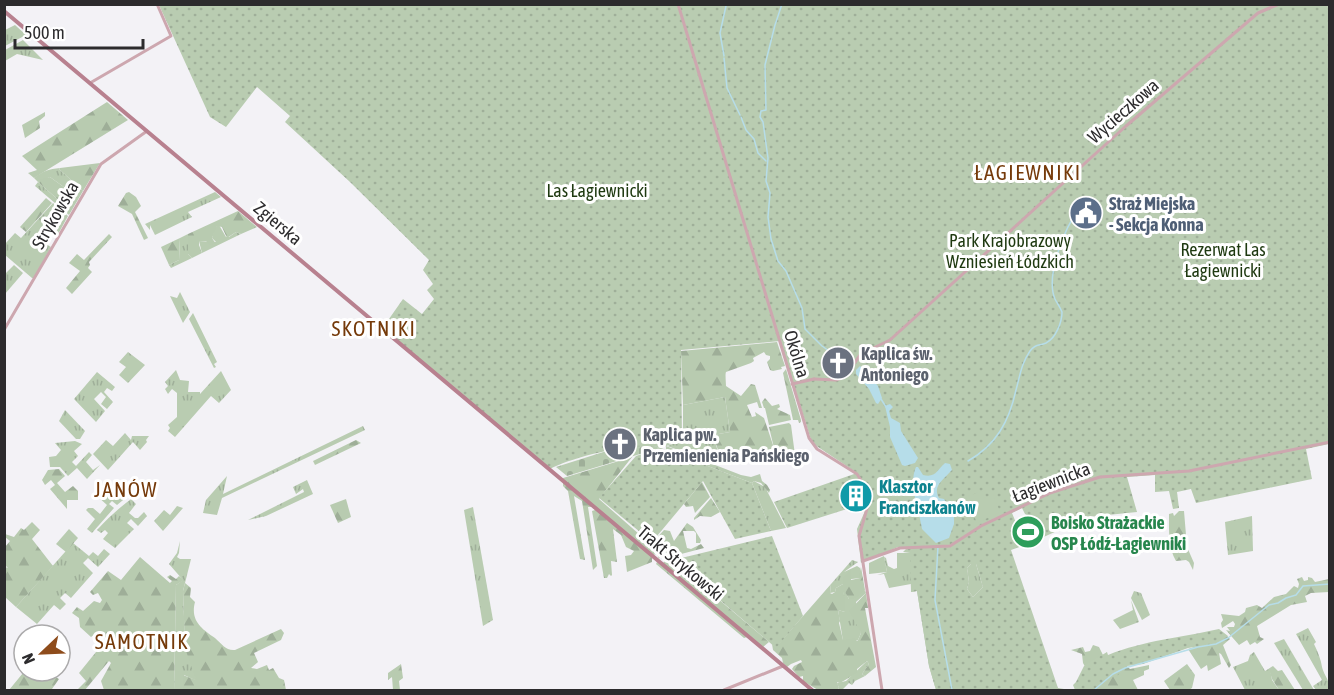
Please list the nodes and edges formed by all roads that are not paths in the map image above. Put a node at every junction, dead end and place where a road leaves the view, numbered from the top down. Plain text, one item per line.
1 (158, 4) edge
2 (678, 4) edge
3 (1280, 4) edge
4 (4, 11) edge
5 (90, 83) junction
6 (147, 131) junction
7 (4, 330) edge
8 (792, 384) junction
9 (1329, 442) edge
10 (533, 456) joint
11 (863, 561) junction
12 (783, 666) junction
13 (724, 690) edge
14 (812, 690) edge
15 (882, 690) edge

1 - 5 street
2 - 8 street, Okólna
3 - 8 street, Wycieczkowa
4 - 5 main road, Zgierska
5 - 6 main road, Zgierska
6 - 7 street, Strykowska
6 - 10 main road, Zgierska
8 - 11 street, Okólna
9 - 11 street, Łagiewnicka
10 - 12 main road, Trakt Strykowski
11 - 15 street, Okólna
12 - 13 street
12 - 14 main road, Trakt Strykowski

